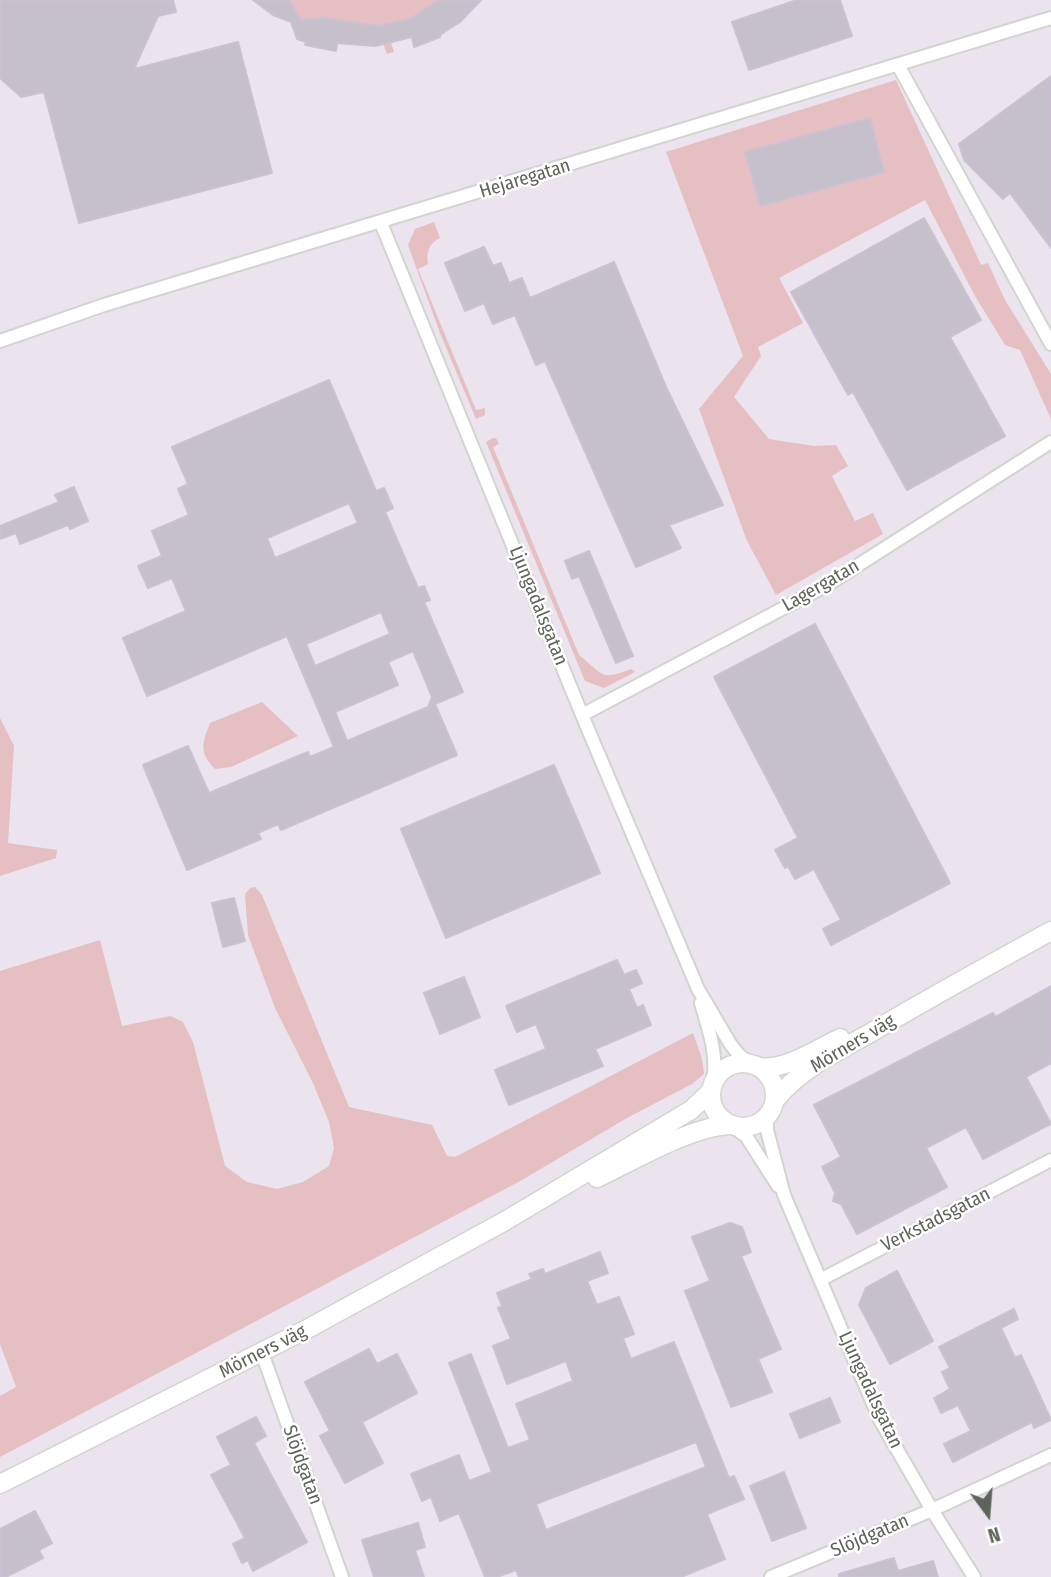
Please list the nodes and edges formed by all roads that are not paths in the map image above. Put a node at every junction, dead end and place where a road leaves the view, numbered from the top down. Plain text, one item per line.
1 (1051, 18) edge
2 (898, 65) junction
3 (381, 223) junction
4 (0, 341) edge
5 (1051, 344) edge
6 (1051, 442) edge
7 (582, 715) junction
8 (1051, 931) edge
9 (698, 989) junction
10 (936, 995) junction
11 (756, 1066) junction
12 (711, 1088) junction
13 (775, 1100) junction
14 (767, 1117) junction
15 (731, 1125) junction
16 (1051, 1160) edge
17 (784, 1195) junction
18 (505, 1221) junction
19 (820, 1280) junction
20 (262, 1353) junction
21 (1051, 1455) edge
22 (0, 1486) edge
23 (932, 1510) junction
24 (342, 1577) edge
25 (771, 1577) edge
26 (974, 1577) edge

1 - 2 street, Hejaregatan
2 - 3 street, Hejaregatan
2 - 5 street
3 - 4 street, Hejaregatan
3 - 7 street, Ljungadalsgatan
6 - 7 street, Lagergatan
7 - 9 street, Ljungadalsgatan
8 - 10 main road, Mörners väg
9 - 11 street, Ljungadalsgatan
9 - 12 street, Ljungadalsgatan
10 - 11 main road, Mörners väg
10 - 13 main road, Mörners väg
11 - 12 main road
11 - 13 main road
12 - 15 main road
12 - 18 main road, Mörners väg
13 - 14 main road
14 - 15 main road
14 - 17 street, Ljungadalsgatan
15 - 17 street, Ljungadalsgatan
15 - 18 main road, Mörners väg
16 - 19 street, Verkstadsgatan
17 - 19 street, Ljungadalsgatan
18 - 20 main road, Mörners väg
19 - 23 street, Ljungadalsgatan
20 - 22 main road, Mörners väg
20 - 24 street, Slöjdgatan
21 - 23 street, Slöjdgatan
23 - 25 street, Slöjdgatan
23 - 26 street, Ljungadalsgatan

